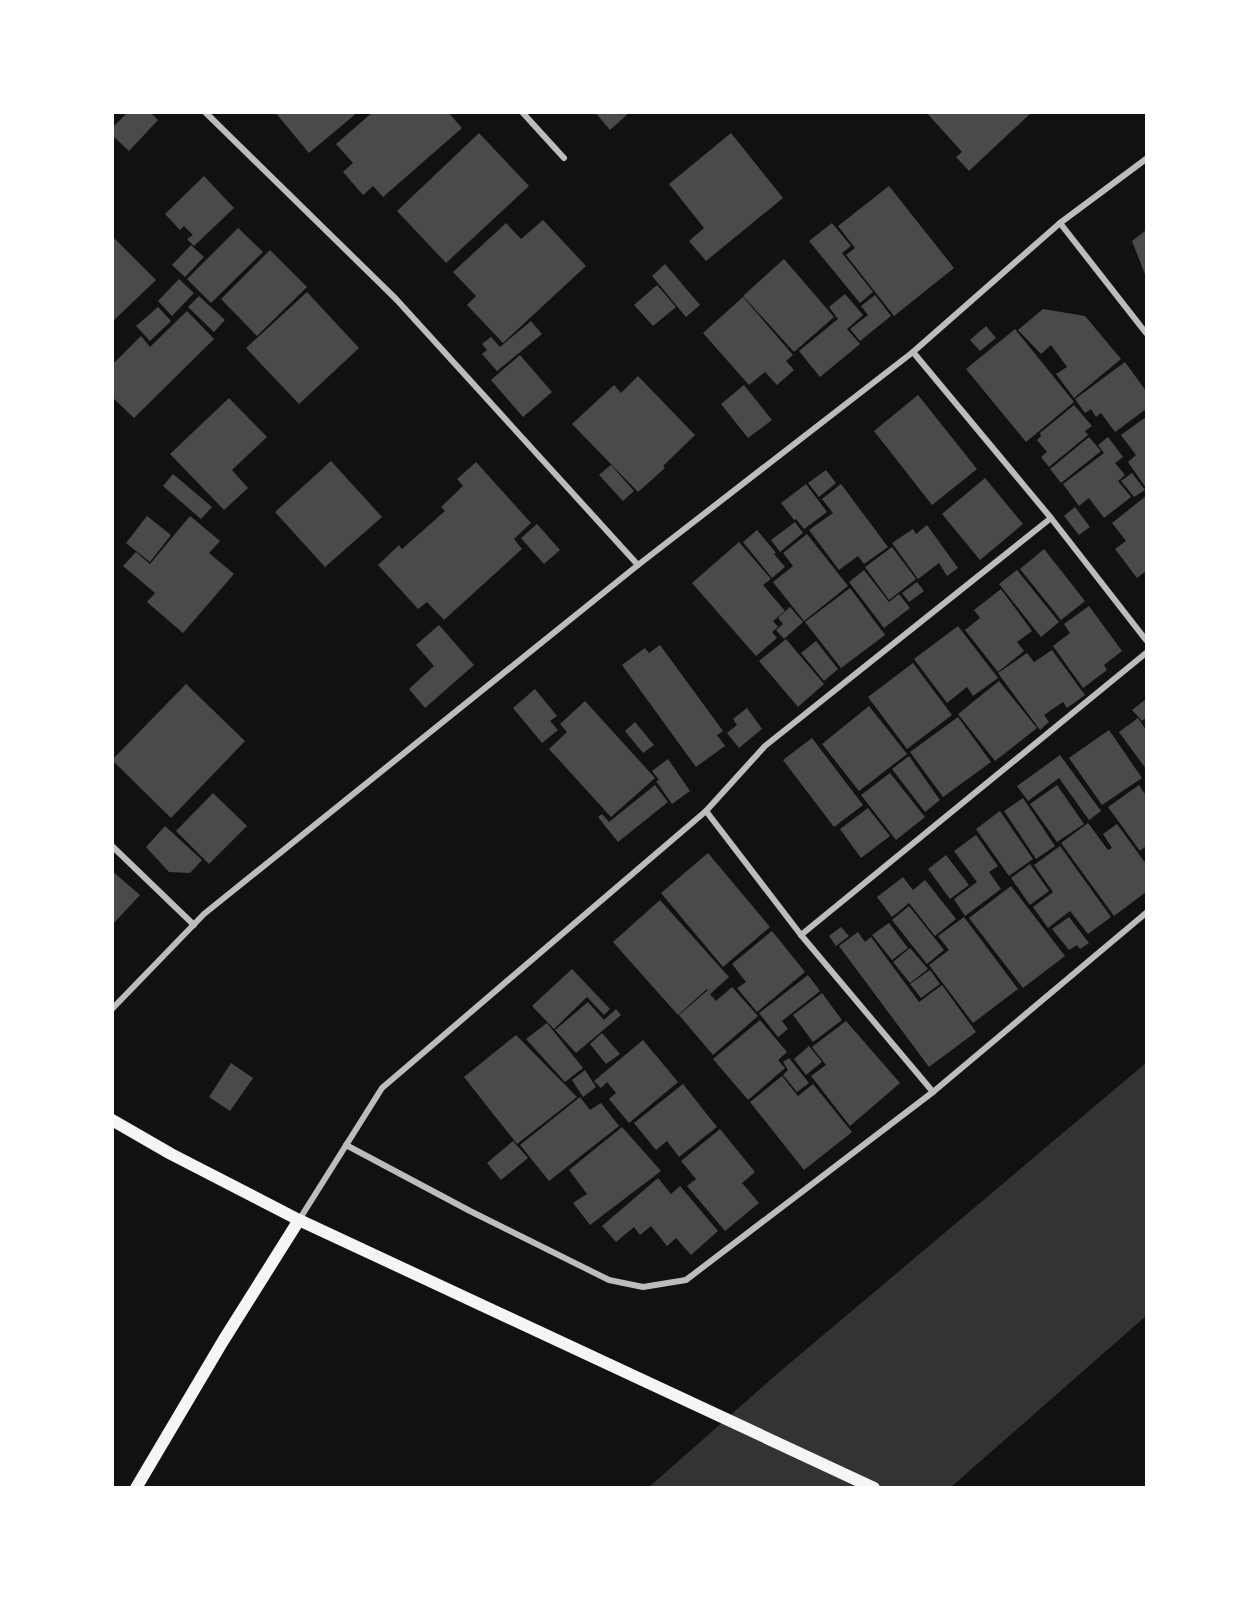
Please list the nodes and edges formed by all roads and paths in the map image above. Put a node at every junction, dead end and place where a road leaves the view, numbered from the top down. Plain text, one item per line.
1 (205, 112) edge
2 (522, 112) edge
3 (564, 158) dead end
4 (1146, 159) edge
5 (1060, 223) junction
6 (1146, 333) edge
7 (913, 352) junction
8 (1051, 518) junction
9 (638, 565) junction
10 (1146, 640) edge
11 (1146, 653) edge
12 (706, 811) junction
13 (112, 846) edge
14 (1146, 913) edge
15 (194, 925) junction
16 (801, 935) junction
17 (112, 1009) edge
18 (933, 1092) junction
19 (112, 1120) edge
20 (346, 1145) junction
21 (299, 1220) junction
22 (136, 1488) edge
23 (874, 1488) edge

1 - 9 street
2 - 3 street
4 - 5 street
5 - 6 street
5 - 7 street
7 - 8 street
7 - 9 street
8 - 10 street
8 - 12 street
9 - 15 street
11 - 16 street
12 - 16 street
12 - 20 street
13 - 15 street
14 - 18 street
15 - 17 street
16 - 18 street
18 - 20 street
19 - 21 main road
20 - 21 street
21 - 22 main road
21 - 23 main road

